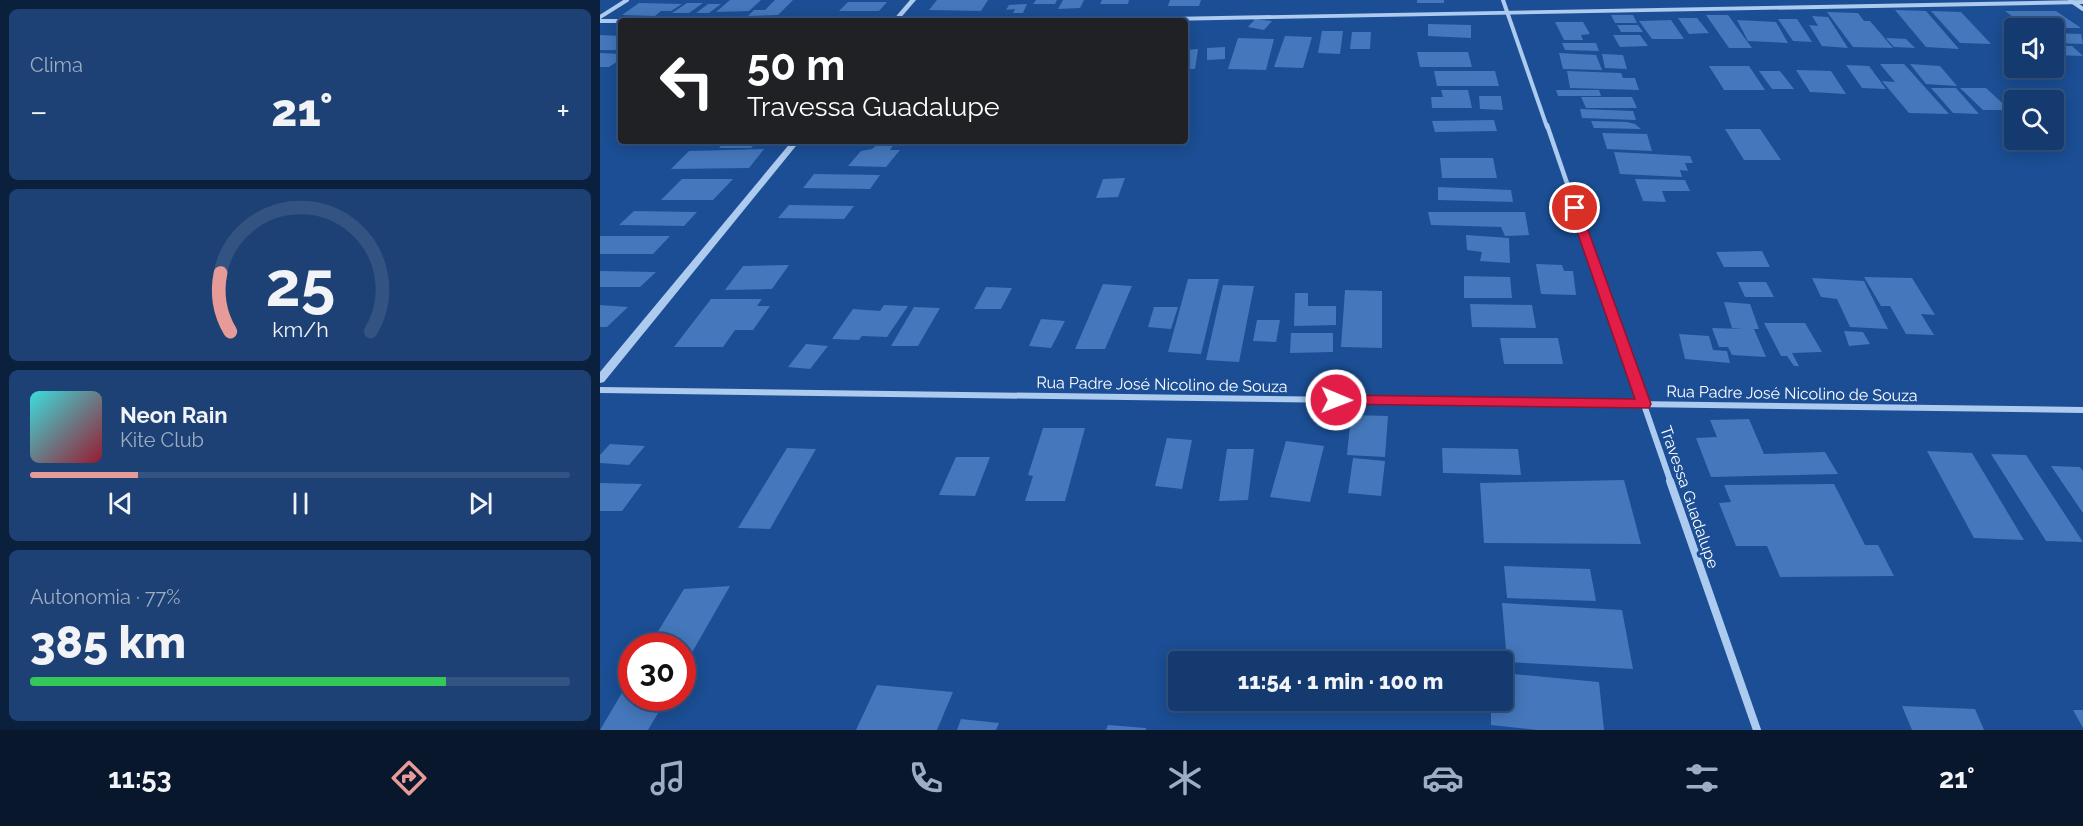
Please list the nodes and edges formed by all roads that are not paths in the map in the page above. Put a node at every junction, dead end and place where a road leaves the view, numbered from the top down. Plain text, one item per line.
1 (627, 0) edge
2 (912, 0) edge
3 (1503, 0) edge
4 (2072, 1) edge
5 (2083, 2) edge
6 (2083, 9) edge
7 (1506, 12) junction
8 (897, 18) edge
9 (1188, 18) edge
10 (600, 19) edge
11 (618, 21) edge
12 (794, 144) edge
13 (600, 379) edge
14 (600, 390) edge
15 (1644, 404) junction
16 (2083, 410) edge
17 (1757, 730) edge

1 - 10 street
2 - 8 street
3 - 7 street, Travessa Guadalupe
4 - 5 street
4 - 6 street
4 - 7 street
7 - 9 street
7 - 15 street, Travessa Guadalupe
10 - 11 street
12 - 13 street
14 - 15 street, Rua Padre José Nicolino de Souza
15 - 16 street, Rua Padre José Nicolino de Souza
15 - 17 street, Travessa Guadalupe

